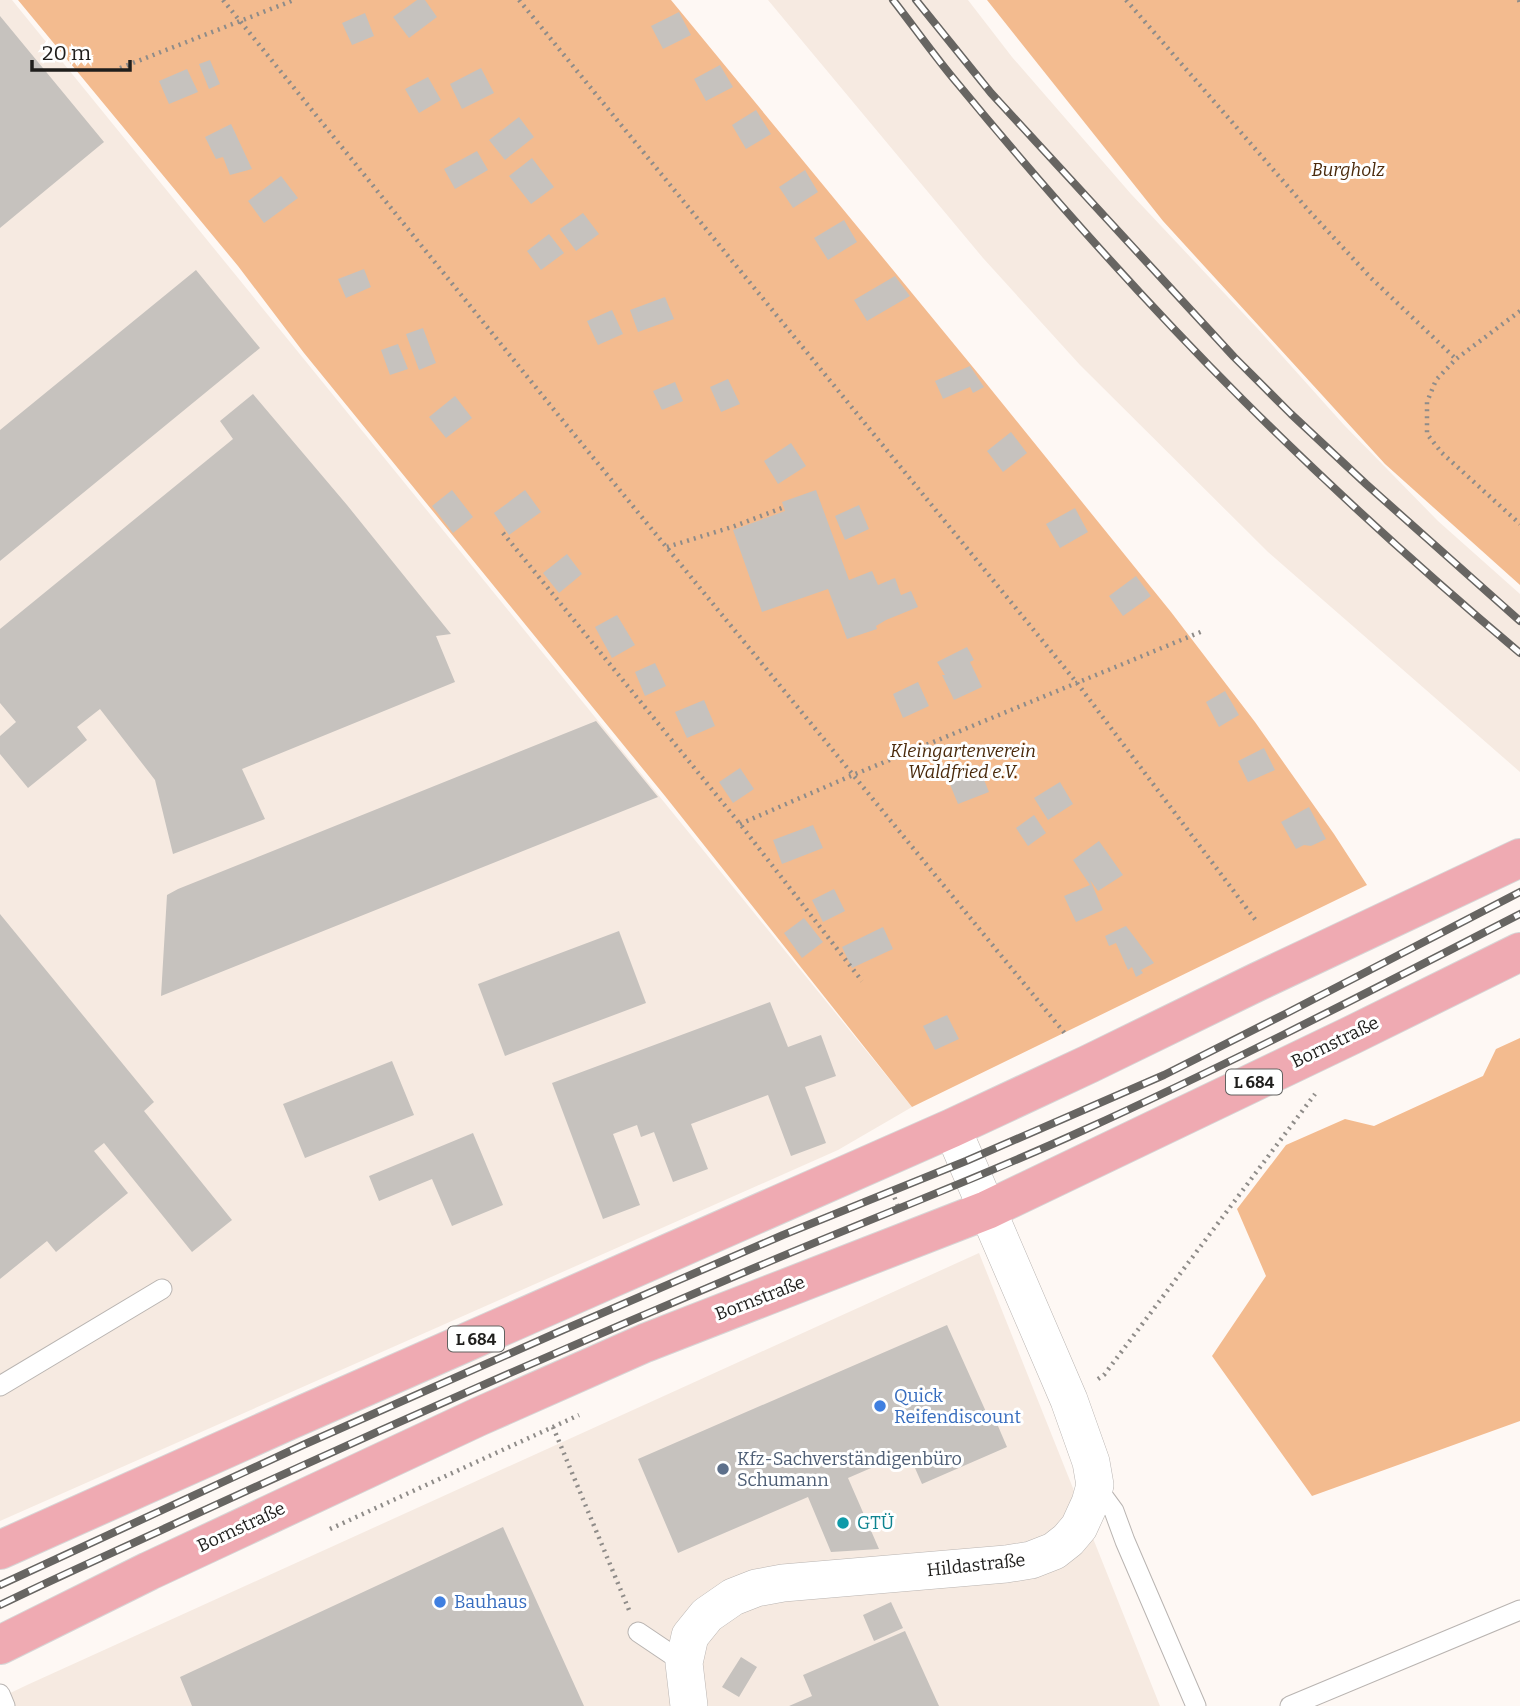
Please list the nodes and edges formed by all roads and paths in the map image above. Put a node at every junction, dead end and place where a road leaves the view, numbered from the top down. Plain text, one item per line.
1 (223, 0) edge
2 (294, 0) edge
3 (519, 0) edge
4 (1126, 0) edge
5 (240, 22) junction
6 (120, 68) dead end
7 (1520, 311) edge
8 (1456, 359) junction
9 (782, 508) dead end
10 (1520, 524) edge
11 (503, 533) dead end
12 (667, 547) junction
13 (1203, 631) dead end
14 (1077, 683) junction
15 (853, 775) junction
16 (740, 824) junction
17 (1520, 858) edge
18 (1258, 922) dead end
19 (1520, 952) edge
20 (862, 981) dead end
21 (1089, 1064) junction
22 (1320, 1088) dead end
23 (952, 1128) junction
24 (986, 1210) junction
25 (162, 1289) dead end
26 (0, 1386) edge
27 (1069, 1400) junction
28 (583, 1413) dead end
29 (553, 1427) junction
30 (1095, 1485) junction
31 (325, 1532) dead end
32 (0, 1550) edge
33 (1520, 1610) edge
34 (638, 1632) joint
35 (0, 1645) edge
36 (684, 1663) junction
37 (0, 1694) edge
38 (5, 1706) edge
39 (689, 1706) edge
40 (1196, 1706) edge
41 (1290, 1706) edge

1 - 5 path
2 - 5 path
3 - 14 path
4 - 8 path
5 - 6 path
5 - 12 path
7 - 8 path
8 - 10 path
9 - 12 path
11 - 16 path
12 - 15 path
13 - 14 path
14 - 15 path
14 - 18 path
15 - 16 path
15 - 21 path
16 - 20 path
17 - 21 main road, L 684
19 - 24 main road, Bornstraße / L 684
21 - 23 main road, L 684
22 - 27 path
23 - 24 street
23 - 32 main road, L 684
24 - 27 street
24 - 35 main road, Bornstraße / L 684
25 - 26 lane
27 - 30 street
28 - 29 path
29 - 31 path
29 - 34 path
30 - 36 street, Hildastraße
30 - 40 lane
33 - 41 lane
34 - 36 lane
36 - 39 street, Hildastraße
37 - 38 lane

